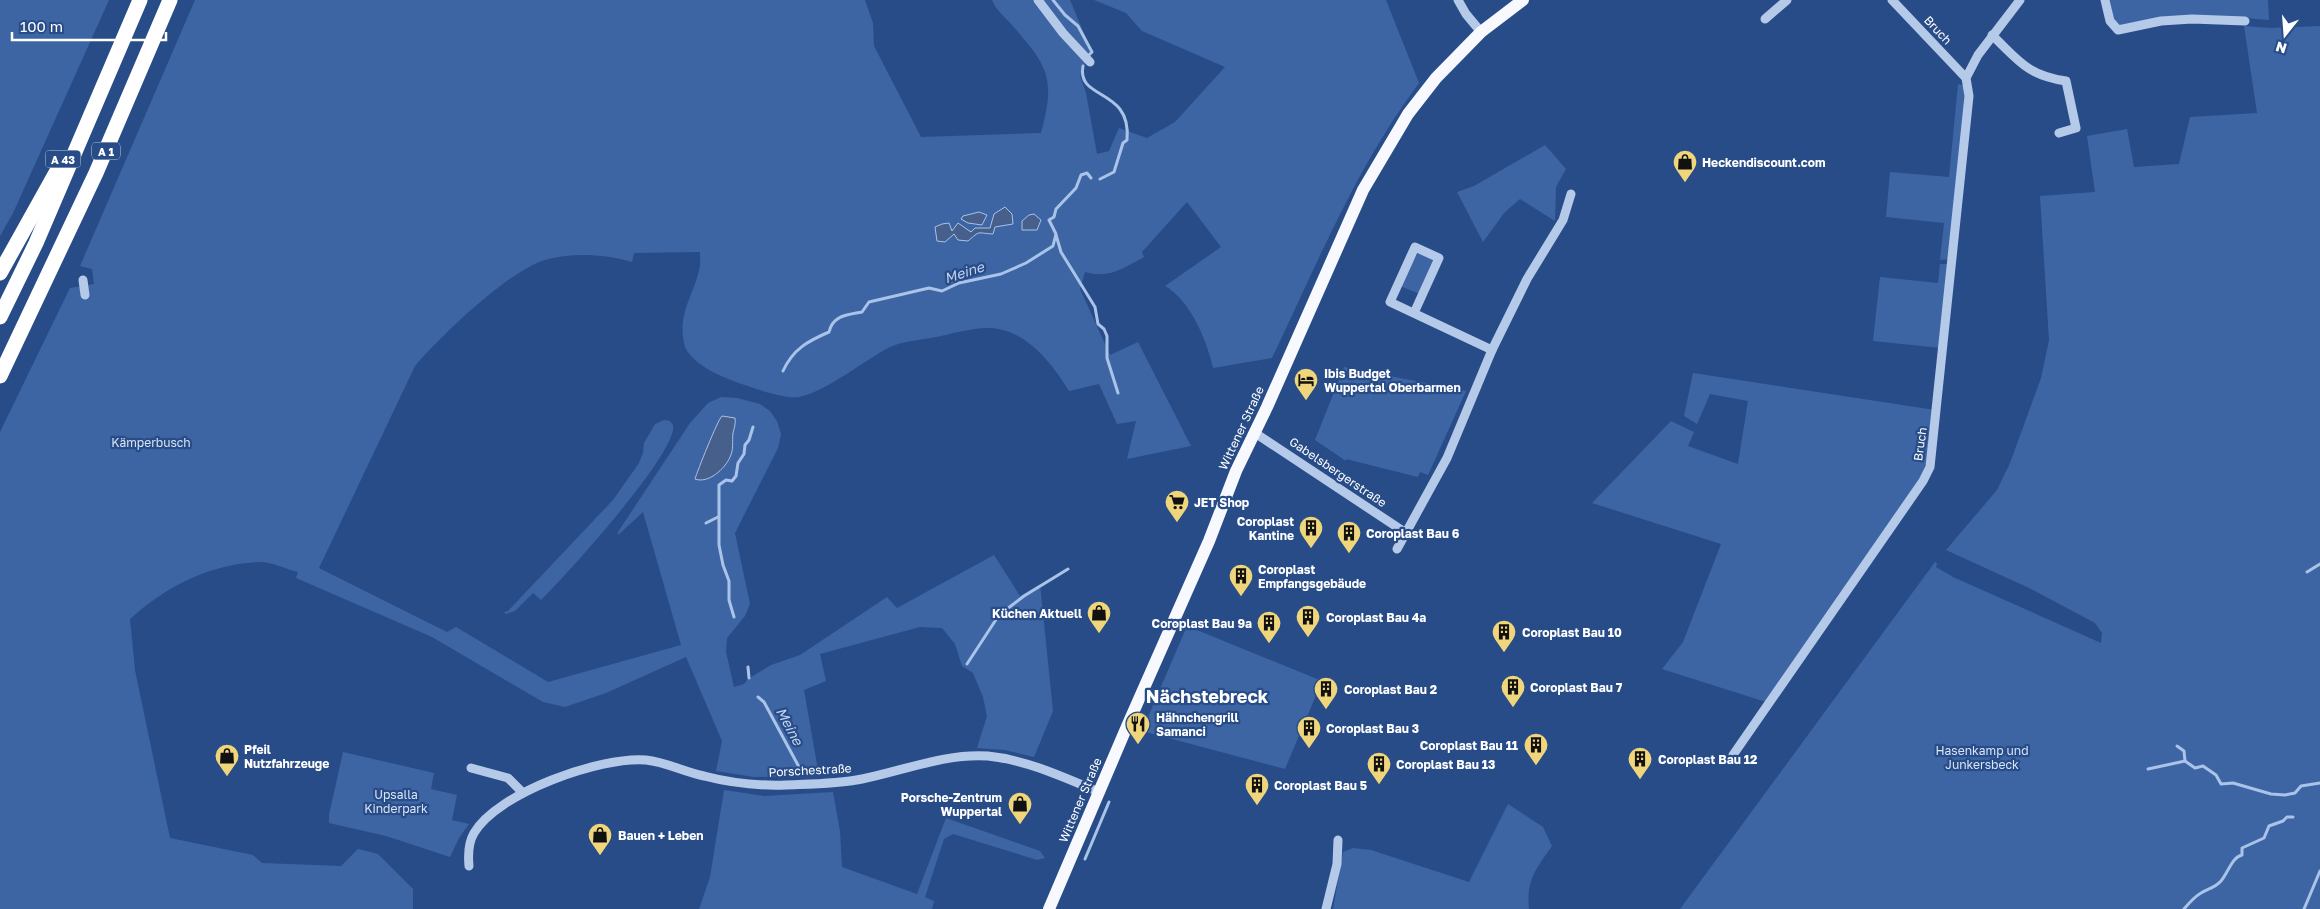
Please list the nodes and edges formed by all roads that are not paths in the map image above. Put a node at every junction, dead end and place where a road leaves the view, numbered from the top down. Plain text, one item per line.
1 (140, 0) edge
2 (170, 0) edge
3 (1038, 0) edge
4 (1458, 0) edge
5 (1523, 0) edge
6 (1787, 0) edge
7 (1892, 0) edge
8 (2020, 0) edge
9 (2105, 0) edge
10 (1765, 19) dead end
11 (2245, 21) dead end
12 (1481, 32) junction
13 (1992, 35) junction
14 (1090, 62) dead end
15 (1966, 78) junction
16 (95, 105) junction
17 (2060, 133) dead end
18 (1571, 194) dead end
19 (0, 273) edge
20 (83, 280) dead end
21 (85, 295) dead end
22 (1414, 313) junction
23 (0, 316) edge
24 (1492, 350) junction
25 (0, 376) edge
26 (1255, 433) junction
27 (1406, 533) junction
28 (1397, 549) dead end
29 (1733, 755) dead end
30 (471, 768) dead end
31 (522, 792) junction
32 (1099, 792) junction
33 (1338, 840) dead end
34 (469, 866) dead end
35 (1049, 909) edge
36 (1326, 909) edge

1 - 16 highway, A 1
2 - 25 highway, A 1
3 - 14 street
4 - 12 street
5 - 12 main road, Wittener Straße
6 - 10 street
7 - 15 street, Bruch
8 - 13 street
9 - 11 street
12 - 26 main road, Wittener Straße
13 - 15 street
13 - 17 street
15 - 29 street, Bruch
16 - 19 highway, A 43
16 - 23 highway, A 1
18 - 24 street
20 - 21 street
22 - 22 street
22 - 24 street
24 - 27 street
26 - 27 street, Gabelsbergerstraße
26 - 32 main road, Wittener Straße
27 - 28 street
30 - 31 street
31 - 32 street, Porschestraße
31 - 34 street, Porschestraße
32 - 35 main road, Wittener Straße
33 - 36 street

